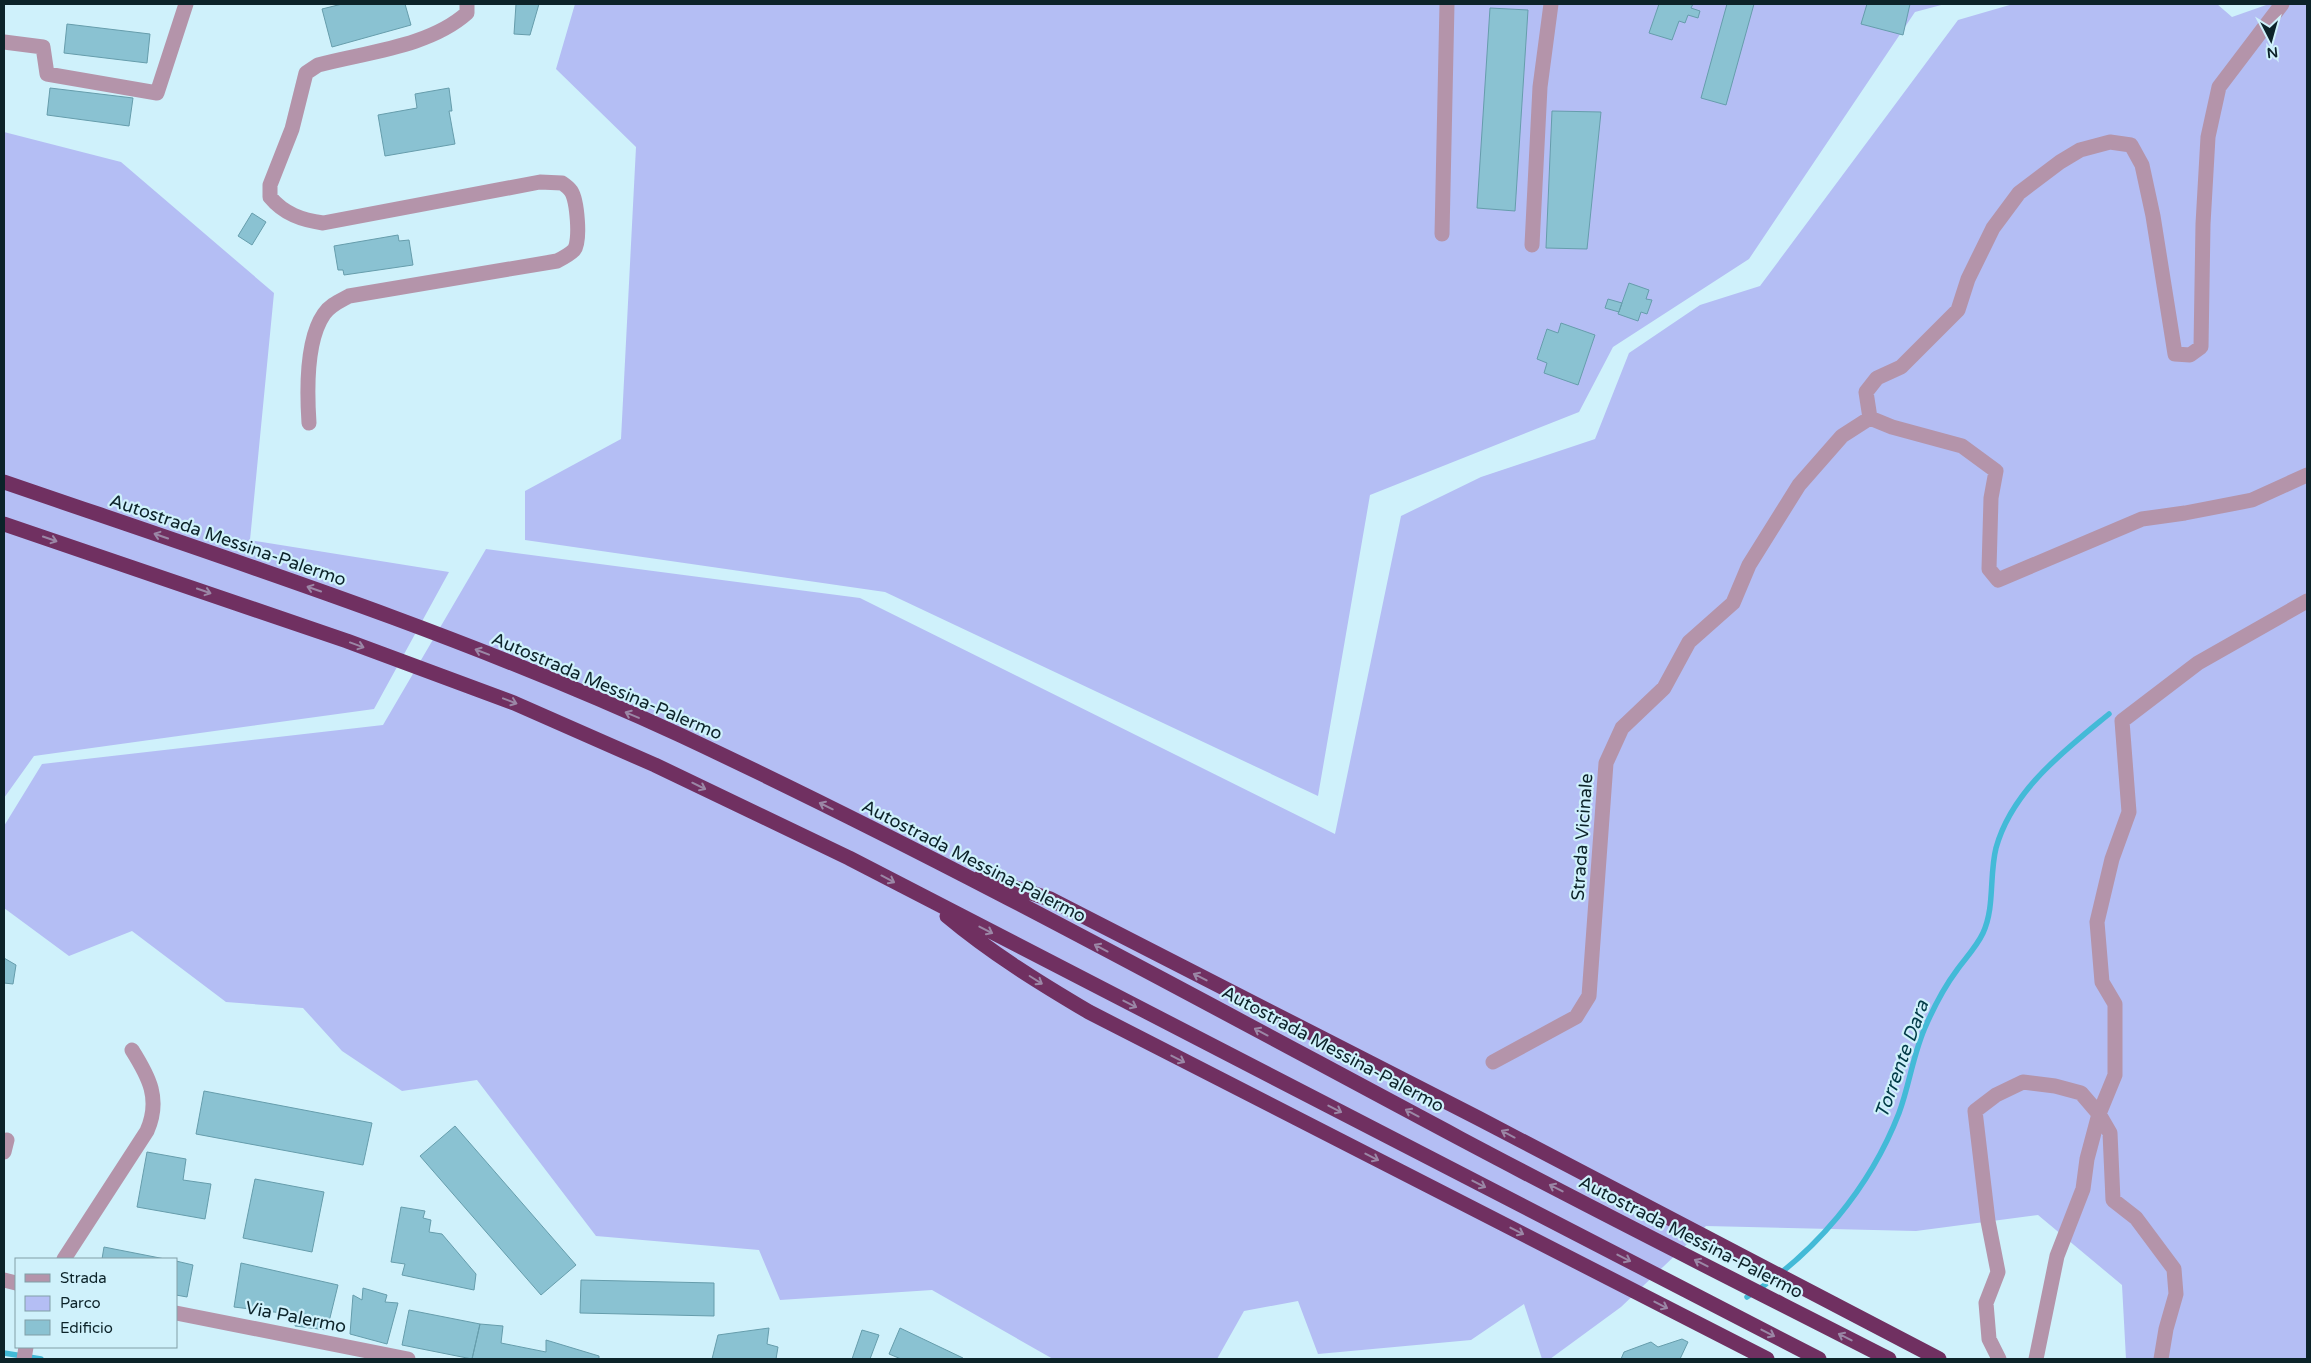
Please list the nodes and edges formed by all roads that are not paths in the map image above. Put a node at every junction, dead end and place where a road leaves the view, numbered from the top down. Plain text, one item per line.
1 (186, 4) edge
2 (467, 4) edge
3 (1447, 4) edge
4 (1551, 4) edge
5 (2282, 4) edge
6 (4, 42) edge
7 (1442, 234) dead end
8 (1532, 245) dead end
9 (1870, 418) junction
10 (309, 423) dead end
11 (2307, 476) edge
12 (4, 482) edge
13 (4, 524) edge
14 (2307, 601) edge
15 (944, 866) junction
16 (927, 899) junction
17 (132, 1050) dead end
18 (1494, 1062) dead end
19 (2099, 1114) junction
20 (65, 1258) edge
21 (178, 1313) edge
22 (408, 1359) edge
23 (1767, 1359) edge
24 (1819, 1359) edge
25 (1888, 1359) edge
26 (1939, 1359) edge
27 (1999, 1359) edge
28 (2036, 1359) edge
29 (2160, 1359) edge

1 - 6 street
2 - 10 street
3 - 7 street
4 - 8 street
5 - 9 street
9 - 11 street
9 - 18 street, Strada Vicinale
15 -> 12 highway, Autostrada Messina-Palermo
13 -> 16 highway
14 - 19 street
25 -> 15 highway, Autostrada Messina-Palermo
26 -> 15 highway
16 -> 23 highway
16 -> 24 highway
17 - 20 street
19 - 27 street
19 - 28 street
19 - 29 street
21 - 22 street, Via Palermo

